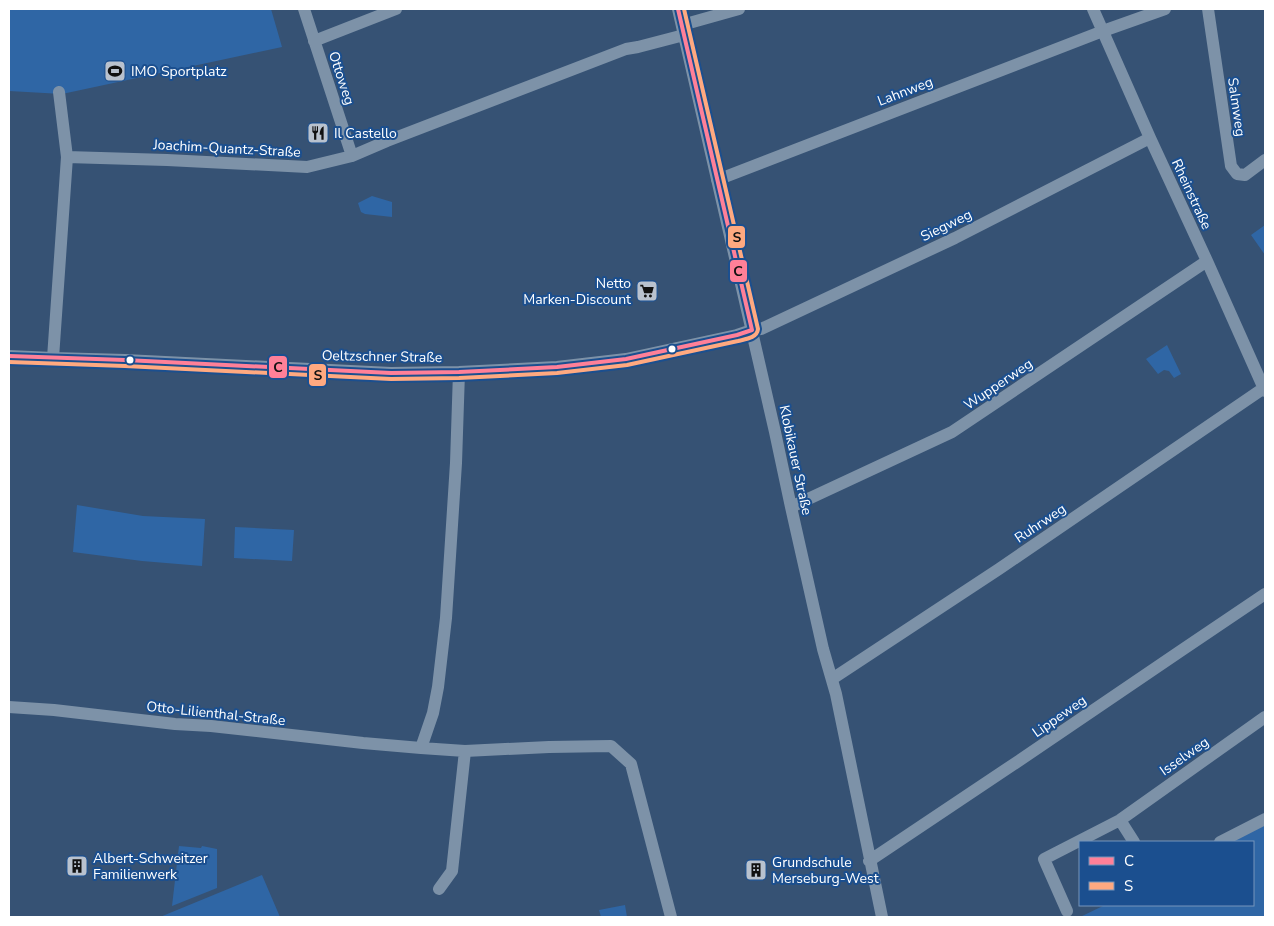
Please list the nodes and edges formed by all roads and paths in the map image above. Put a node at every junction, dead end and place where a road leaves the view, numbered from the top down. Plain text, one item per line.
1 (304, 9) edge
2 (396, 9) edge
3 (678, 9) edge
4 (739, 9) edge
5 (1093, 9) edge
6 (1164, 9) edge
7 (1208, 9) edge
8 (683, 30) junction
9 (1103, 31) junction
10 (314, 41) junction
11 (59, 92) dead end
12 (1150, 138) junction
13 (352, 156) junction
14 (67, 157) junction
15 (1265, 160) edge
16 (717, 180) junction
17 (1207, 261) junction
18 (752, 330) junction
19 (9, 356) edge
20 (53, 358) junction
21 (459, 372) junction
22 (1265, 390) edge
23 (790, 507) junction
24 (1265, 594) edge
25 (832, 679) junction
26 (9, 707) edge
27 (1265, 717) edge
28 (421, 748) junction
29 (465, 751) junction
30 (1265, 819) edge
31 (1120, 820) junction
32 (1133, 841) edge
33 (1222, 841) edge
34 (869, 861) junction
35 (439, 889) dead end
36 (1067, 911) dead end
37 (671, 917) edge
38 (882, 917) edge

1 - 10 street, Ottoweg
2 - 10 street
3 - 8 street, Klobikauer Straße
4 - 8 street, Joachim-Quantz-Straße
5 - 9 street, Rheinstraße
6 - 9 street, Lahnweg
7 - 15 street, Salmweg
8 - 13 street, Joachim-Quantz-Straße
8 - 16 street, Klobikauer Straße
9 - 12 street, Rheinstraße
9 - 16 street, Lahnweg
10 - 13 street, Ottoweg
11 - 14 street
12 - 17 street, Rheinstraße
12 - 18 street, Siegweg
13 - 14 street, Joachim-Quantz-Straße
14 - 20 street
16 - 18 street, Klobikauer Straße
17 - 22 street, Rheinstraße
17 - 23 street, Wupperweg
18 - 21 street, Oeltzschner Straße
18 - 23 street, Klobikauer Straße
19 - 20 street, Oeltzschner Straße
20 - 21 street, Oeltzschner Straße
21 - 28 street
22 - 25 street, Ruhrweg
23 - 25 street, Klobikauer Straße
24 - 34 street, Lippeweg
25 - 34 street, Klobikauer Straße
26 - 28 street, Otto-Lilienthal-Straße
27 - 31 street, Isselweg
28 - 29 street, Otto-Lilienthal-Straße
29 - 35 street
29 - 37 street, Otto-Lilienthal-Straße
30 - 33 street
31 - 32 street
31 - 36 street, Isselweg
34 - 38 street, Klobikauer Straße

